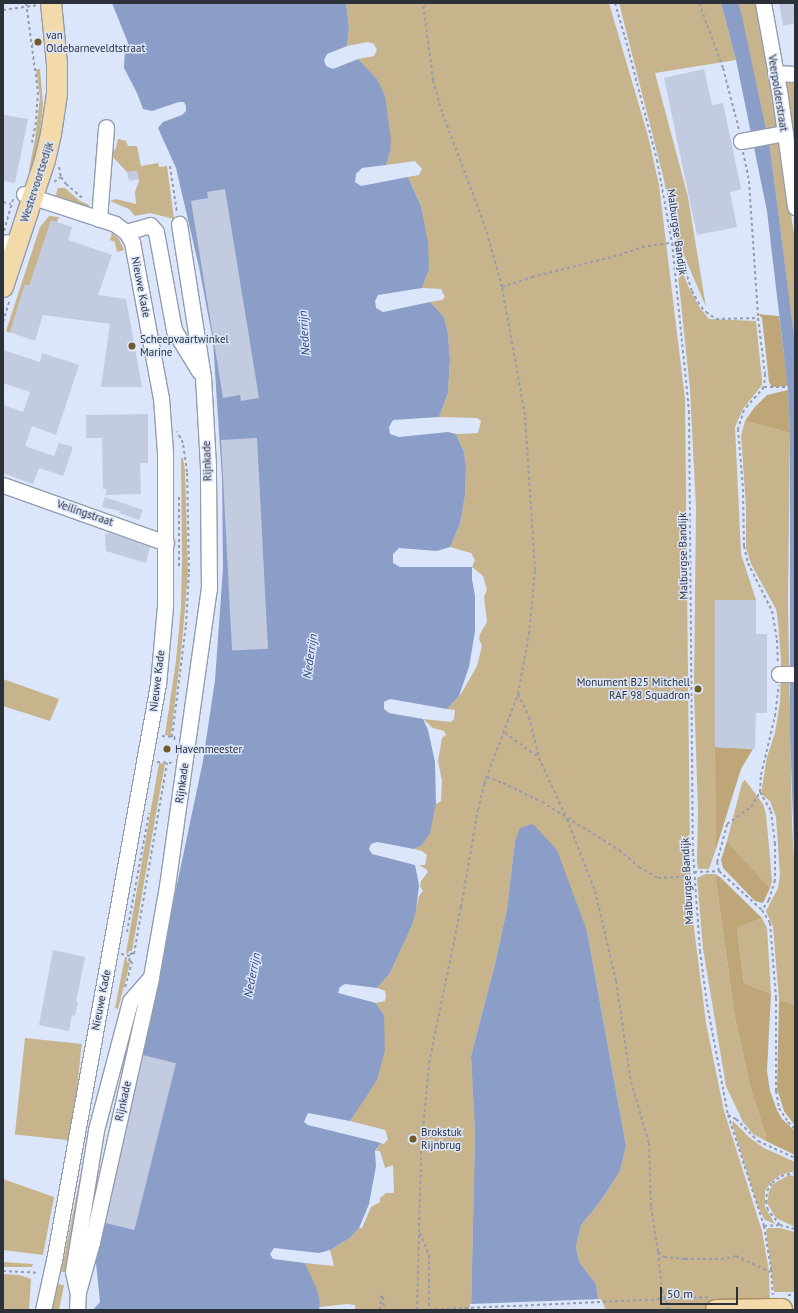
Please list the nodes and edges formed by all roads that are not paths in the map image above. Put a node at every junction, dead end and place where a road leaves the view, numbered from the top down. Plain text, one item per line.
1 (763, 3) edge
2 (37, 4) edge
3 (776, 72) junction
4 (795, 74) edge
5 (106, 127) dead end
6 (780, 133) junction
7 (745, 140) road end
8 (20, 198) junction
9 (795, 207) edge
10 (99, 218) junction
11 (179, 224) road end
12 (126, 232) junction
13 (4, 244) edge
14 (3, 287) edge
15 (203, 377) junction
16 (3, 485) edge
17 (166, 543) junction
18 (151, 977) junction
19 (77, 1128) junction
20 (96, 1130) junction
21 (78, 1292) junction
22 (781, 1303) edge
23 (716, 1304) edge
24 (43, 1310) edge
25 (77, 1310) edge

1 - 3 street, Veerpolderstraat
2 - 8 main road, Westervoortsedijk
3 - 4 street
3 - 6 street, Veerpolderstraat
5 - 10 street
6 - 7 street
6 - 9 street, Veerpolderstraat
8 - 10 street
8 - 13 main road, Westervoortsedijk
8 - 14 main road, Westervoortsedijk
10 - 12 street
11 - 15 street, Rijnkade
12 - 15 street
12 - 17 street, Nieuwe Kade
15 - 18 street, Rijnkade
16 - 17 street, Veilingstraat
17 - 19 street, Nieuwe Kade
18 - 20 street
18 - 21 street, Rijnkade
19 - 20 street
19 - 24 street, Nieuwe Kade
20 - 21 street
21 - 25 street, Rijnkade
22 - 23 main road, bridge

